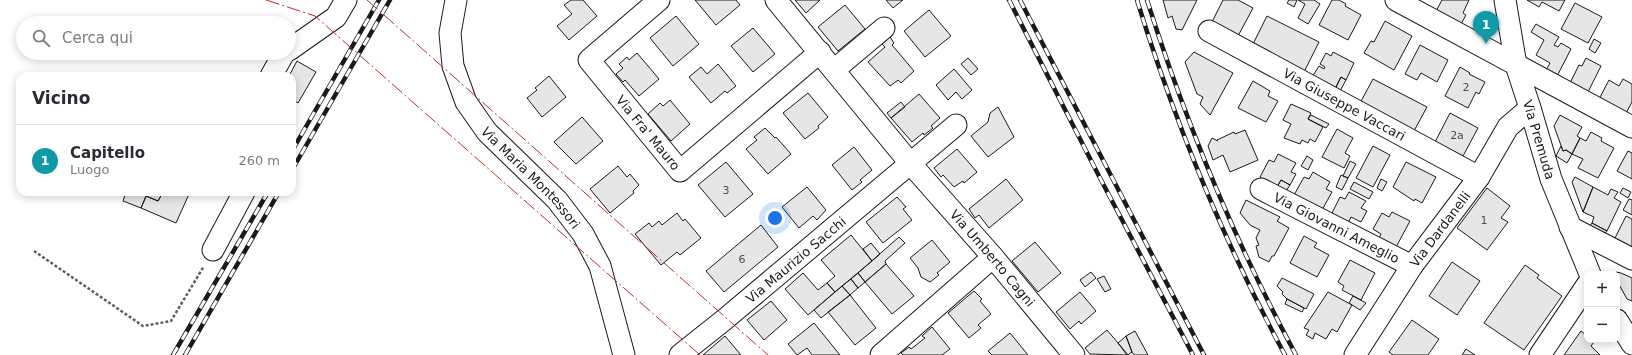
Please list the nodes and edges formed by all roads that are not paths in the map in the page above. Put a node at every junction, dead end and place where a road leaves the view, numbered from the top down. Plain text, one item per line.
1 (346, 0) edge
2 (456, 0) edge
3 (659, 0) edge
4 (776, 0) edge
5 (1396, 0) edge
6 (1505, 0) edge
7 (884, 28) dead end
8 (1209, 31) dead end
9 (296, 45) edge
10 (820, 52) junction
11 (280, 60) edge
12 (1516, 65) junction
13 (834, 70) junction
14 (273, 72) edge
15 (1530, 108) junction
16 (956, 125) dead end
17 (1632, 127) edge
18 (910, 163) junction
19 (1479, 177) junction
20 (1261, 189) dead end
21 (242, 196) edge
22 (1570, 227) junction
23 (213, 250) road end
24 (993, 257) junction
25 (1632, 259) edge
26 (1412, 266) junction
27 (1589, 271) edge
28 (1584, 289) edge
29 (1620, 325) edge
30 (1632, 344) edge
31 (1069, 353) edge
32 (624, 355) edge
33 (680, 355) edge
34 (881, 355) edge
35 (1354, 355) edge
36 (1540, 355) edge

1 - 9 street
2 - 32 street, Via Maria Montessori
3 - 10 street, Via Fra' Mauro
4 - 10 street, Via Umberto Cagni
5 - 12 street
6 - 12 street, Via Premuda
7 - 13 street
8 - 19 street, Via Giuseppe Vaccari
10 - 13 street, Via Umberto Cagni
11 - 14 street
12 - 15 street, Via Premuda
12 - 17 street
13 - 18 street, Via Umberto Cagni
15 - 19 street, Via Dardanelli
15 - 22 street, Via Premuda
16 - 18 street
18 - 24 street, Via Umberto Cagni
18 - 33 street, Via Maurizio Sacchi
19 - 26 street, Via Dardanelli
20 - 26 street, Via Giovanni Ameglio
21 - 23 street
22 - 25 street
22 - 27 street, Via Premuda
24 - 31 street, Via Umberto Cagni
24 - 34 street
26 - 35 street, Via Dardanelli
28 - 36 street
29 - 30 street

